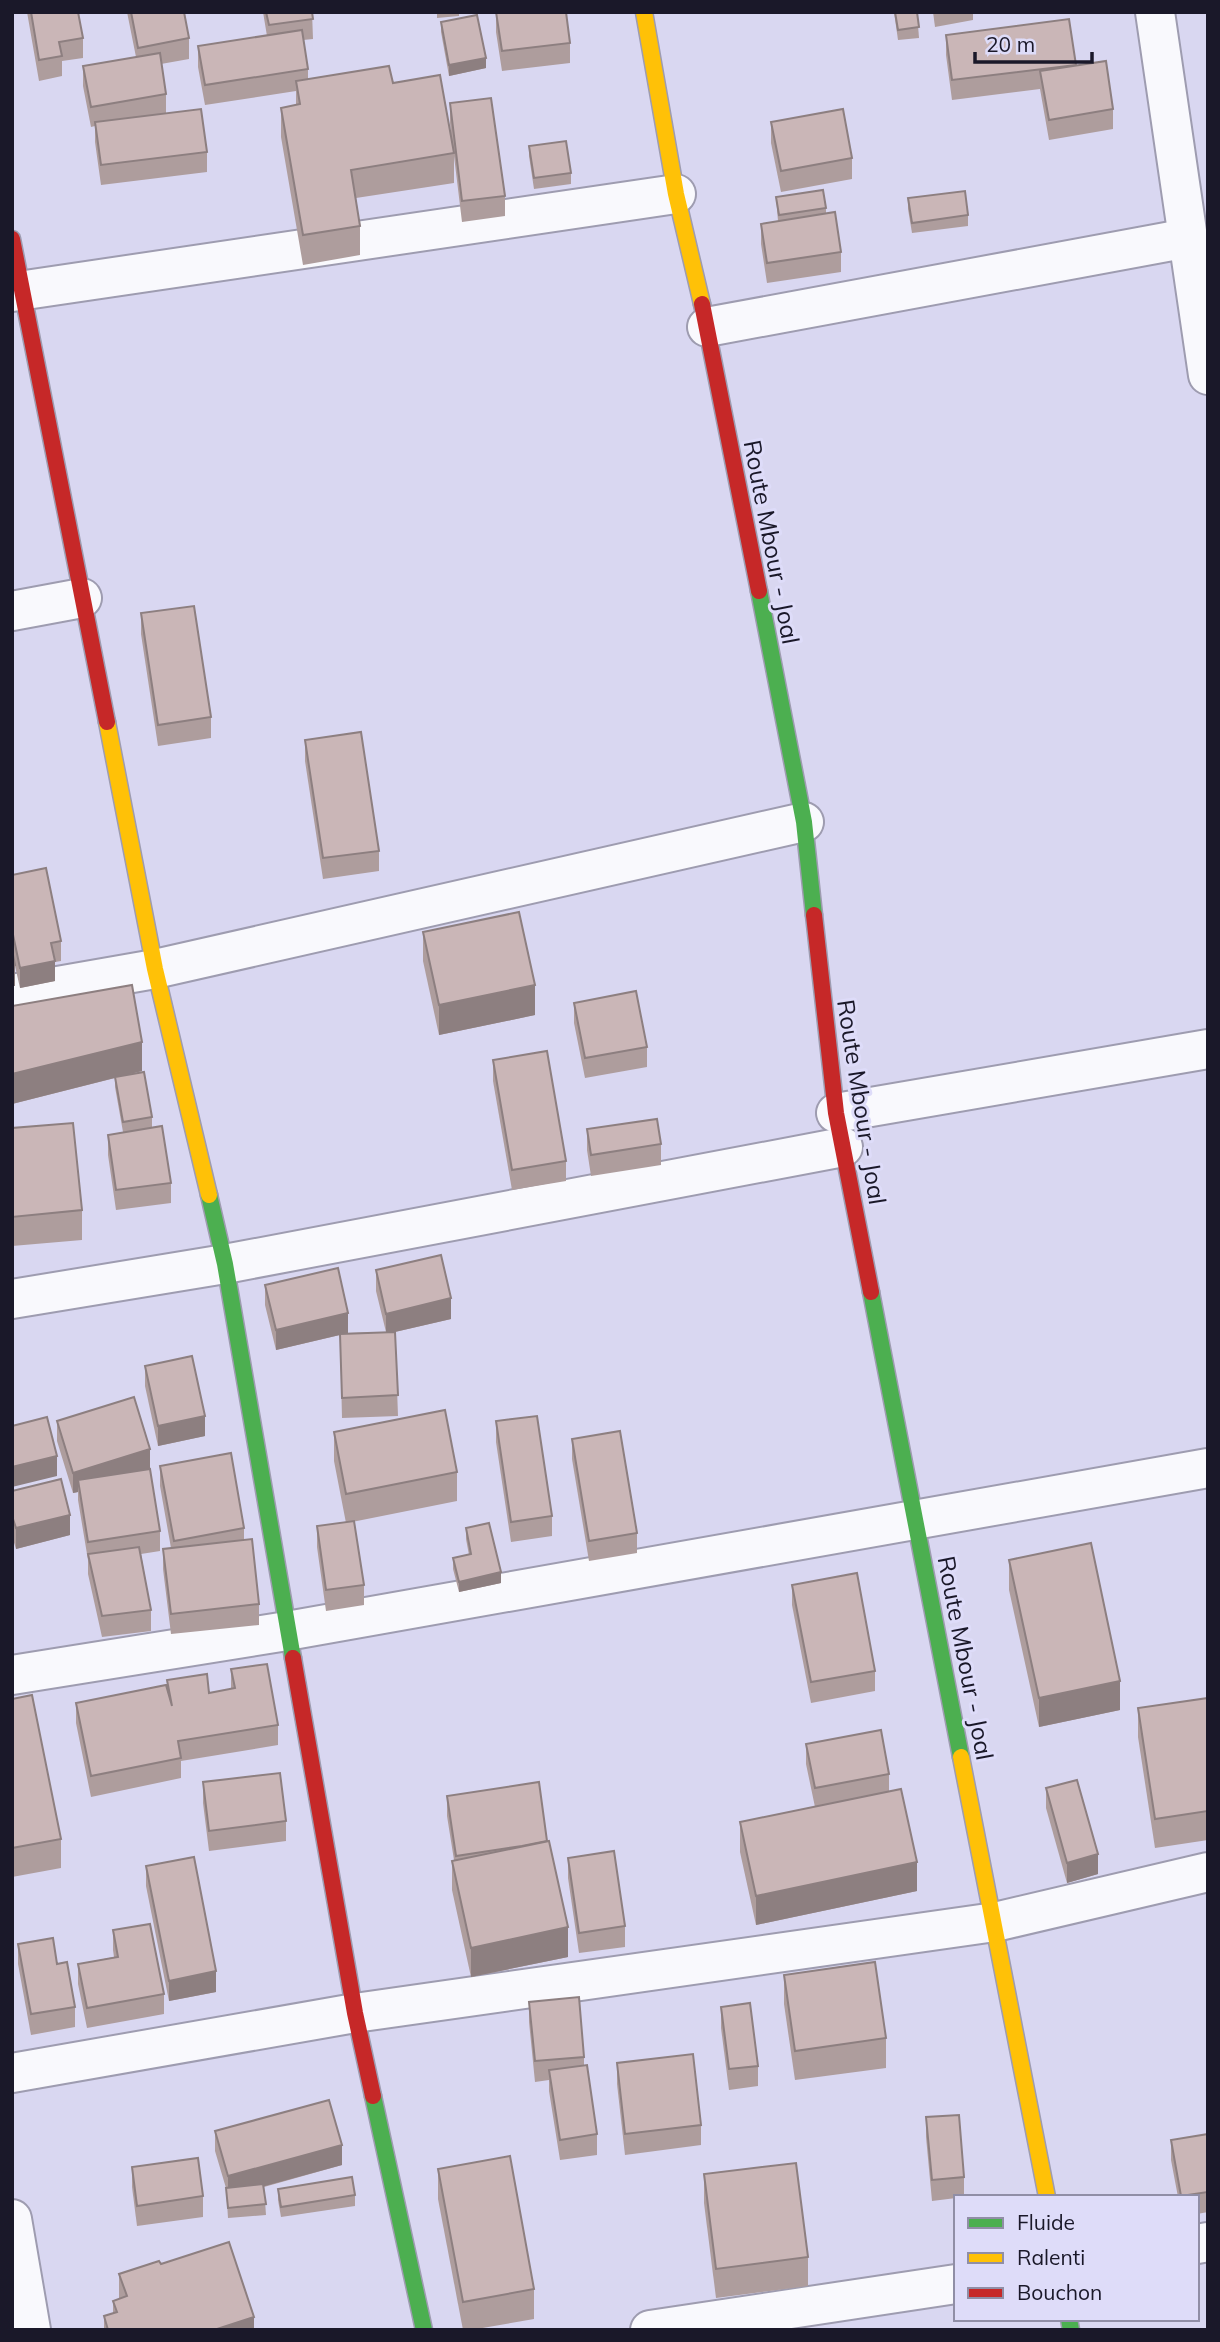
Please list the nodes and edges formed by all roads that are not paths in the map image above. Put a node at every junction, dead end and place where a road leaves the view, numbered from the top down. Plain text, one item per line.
1 (644, 12) edge
2 (1155, 12) edge
3 (676, 194) junction
4 (1188, 238) junction
5 (12, 239) edge
6 (18, 291) edge
7 (708, 327) junction
8 (1208, 375) edge
9 (82, 598) junction
10 (12, 611) edge
11 (804, 822) junction
12 (155, 969) junction
13 (12, 995) edge
14 (1208, 1049) edge
15 (839, 1130) junction
16 (225, 1264) junction
17 (12, 1299) edge
18 (1208, 1468) edge
19 (916, 1520) junction
20 (287, 1631) junction
21 (12, 1675) edge
22 (1208, 1872) edge
23 (995, 1922) junction
24 (355, 2014) junction
25 (12, 2073) edge
26 (1047, 2195) edge
27 (12, 2219) edge
28 (954, 2284) edge
29 (31, 2330) edge
30 (424, 2330) edge
31 (650, 2330) edge

1 - 3 main road, Route Mbour - Joal
2 - 4 street
3 - 6 street
3 - 7 main road, Route Mbour - Joal
4 - 7 street
4 - 8 street
5 - 6 main road
6 - 9 main road
7 - 11 main road, Route Mbour - Joal
9 - 10 street
9 - 12 main road
11 - 12 street
11 - 15 main road, Route Mbour - Joal
12 - 13 street
12 - 16 main road
14 - 15 street
15 - 16 street
15 - 19 main road, Route Mbour - Joal
16 - 17 street
16 - 20 main road
18 - 19 street
19 - 20 street
19 - 23 main road, Route Mbour - Joal
20 - 21 street
20 - 24 main road
22 - 23 street
23 - 24 street
23 - 26 main road, Route Mbour - Joal
24 - 25 street
24 - 30 main road
27 - 29 street
28 - 31 street

